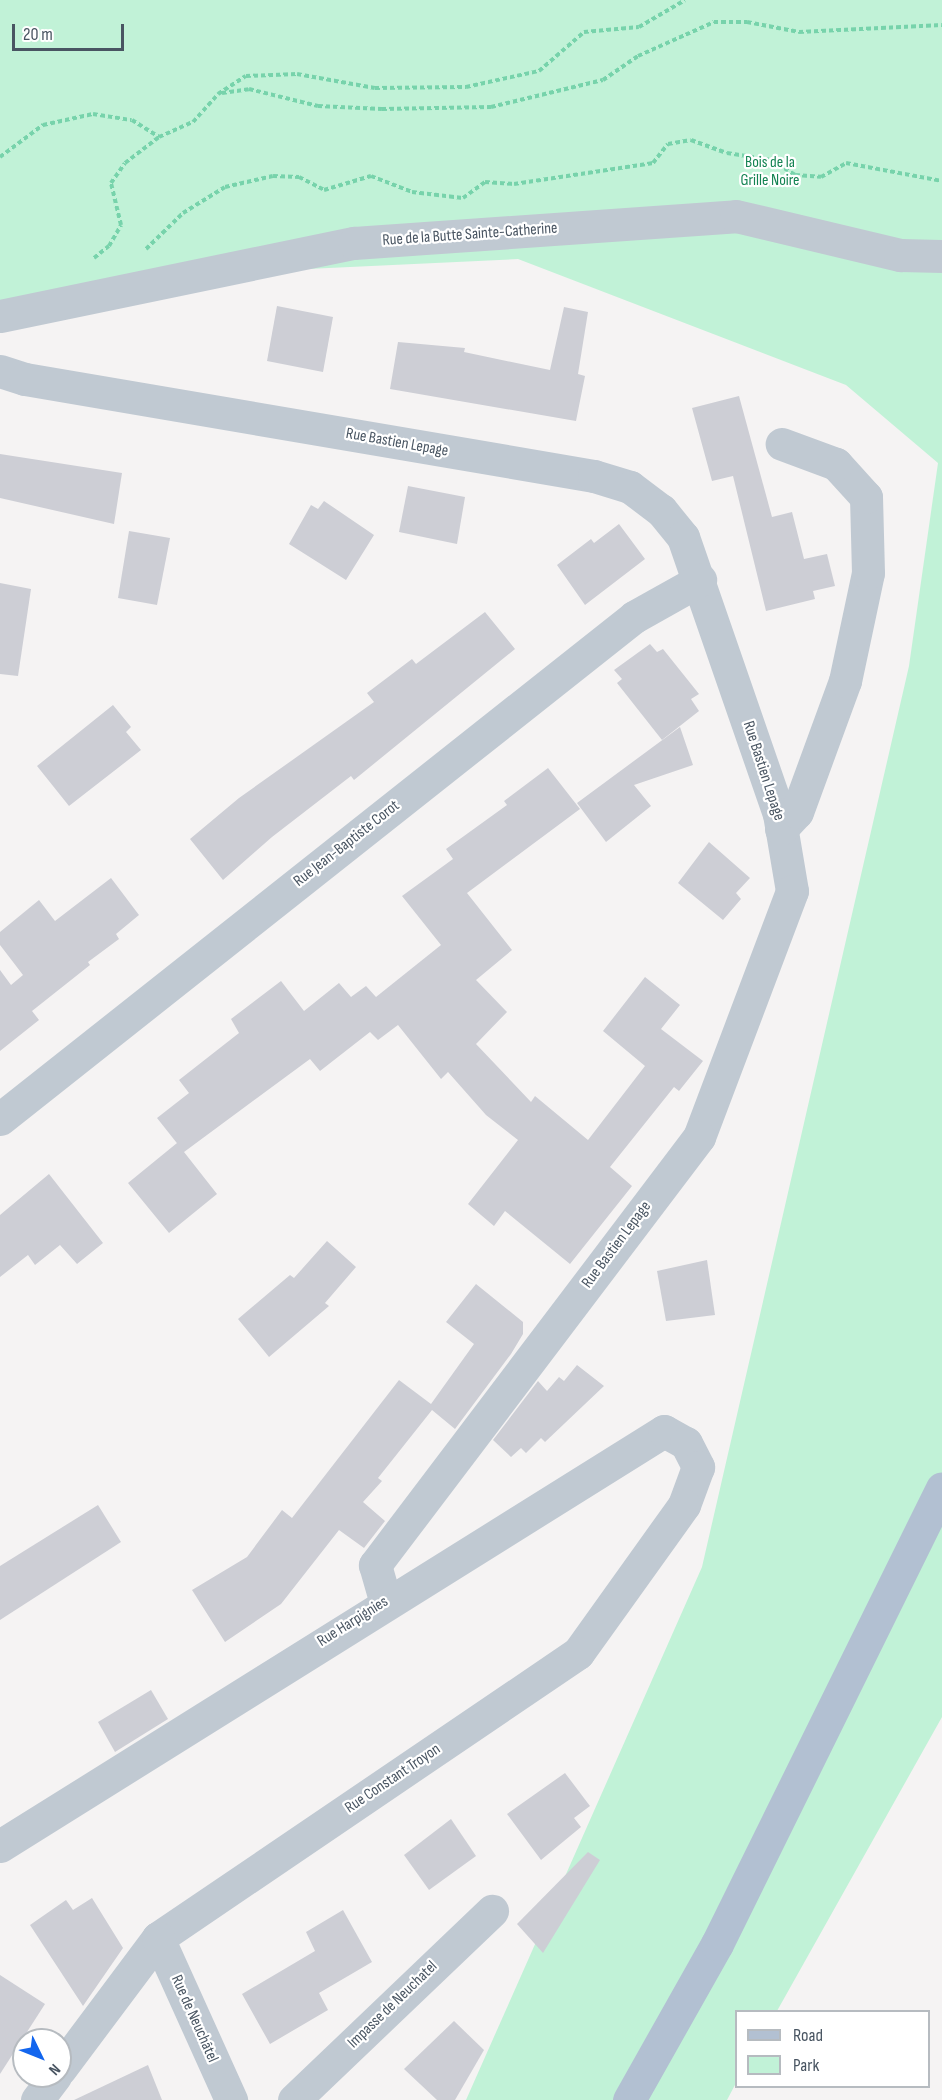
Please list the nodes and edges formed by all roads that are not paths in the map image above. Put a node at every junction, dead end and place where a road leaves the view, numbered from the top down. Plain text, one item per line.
1 (942, 256) edge
2 (0, 316) edge
3 (0, 371) edge
4 (782, 444) dead end
5 (700, 580) junction
6 (781, 829) junction
7 (0, 1119) edge
8 (698, 1467) joint
9 (942, 1488) edge
10 (386, 1601) junction
11 (0, 1846) edge
12 (492, 1911) dead end
13 (158, 1938) junction
14 (72, 2053) edge
15 (231, 2100) edge
16 (294, 2100) edge
17 (629, 2100) edge

1 - 2 street, Rue de la Butte Sainte-Catherine
3 - 5 street, Rue Bastien Lepage
4 - 6 street
5 - 6 street, Rue Bastien Lepage
5 - 7 street, Rue Jean-Baptiste Corot
6 - 10 street, Rue Bastien Lepage
8 - 10 street, Rue Harpignies
8 - 13 street, Rue Constant Troyon
9 - 17 main road
10 - 11 street, Rue Harpignies
12 - 16 street, Impasse de Neuchatel
13 - 14 street, Rue Constant Troyon
13 - 15 street, Rue de Neuchâtel

